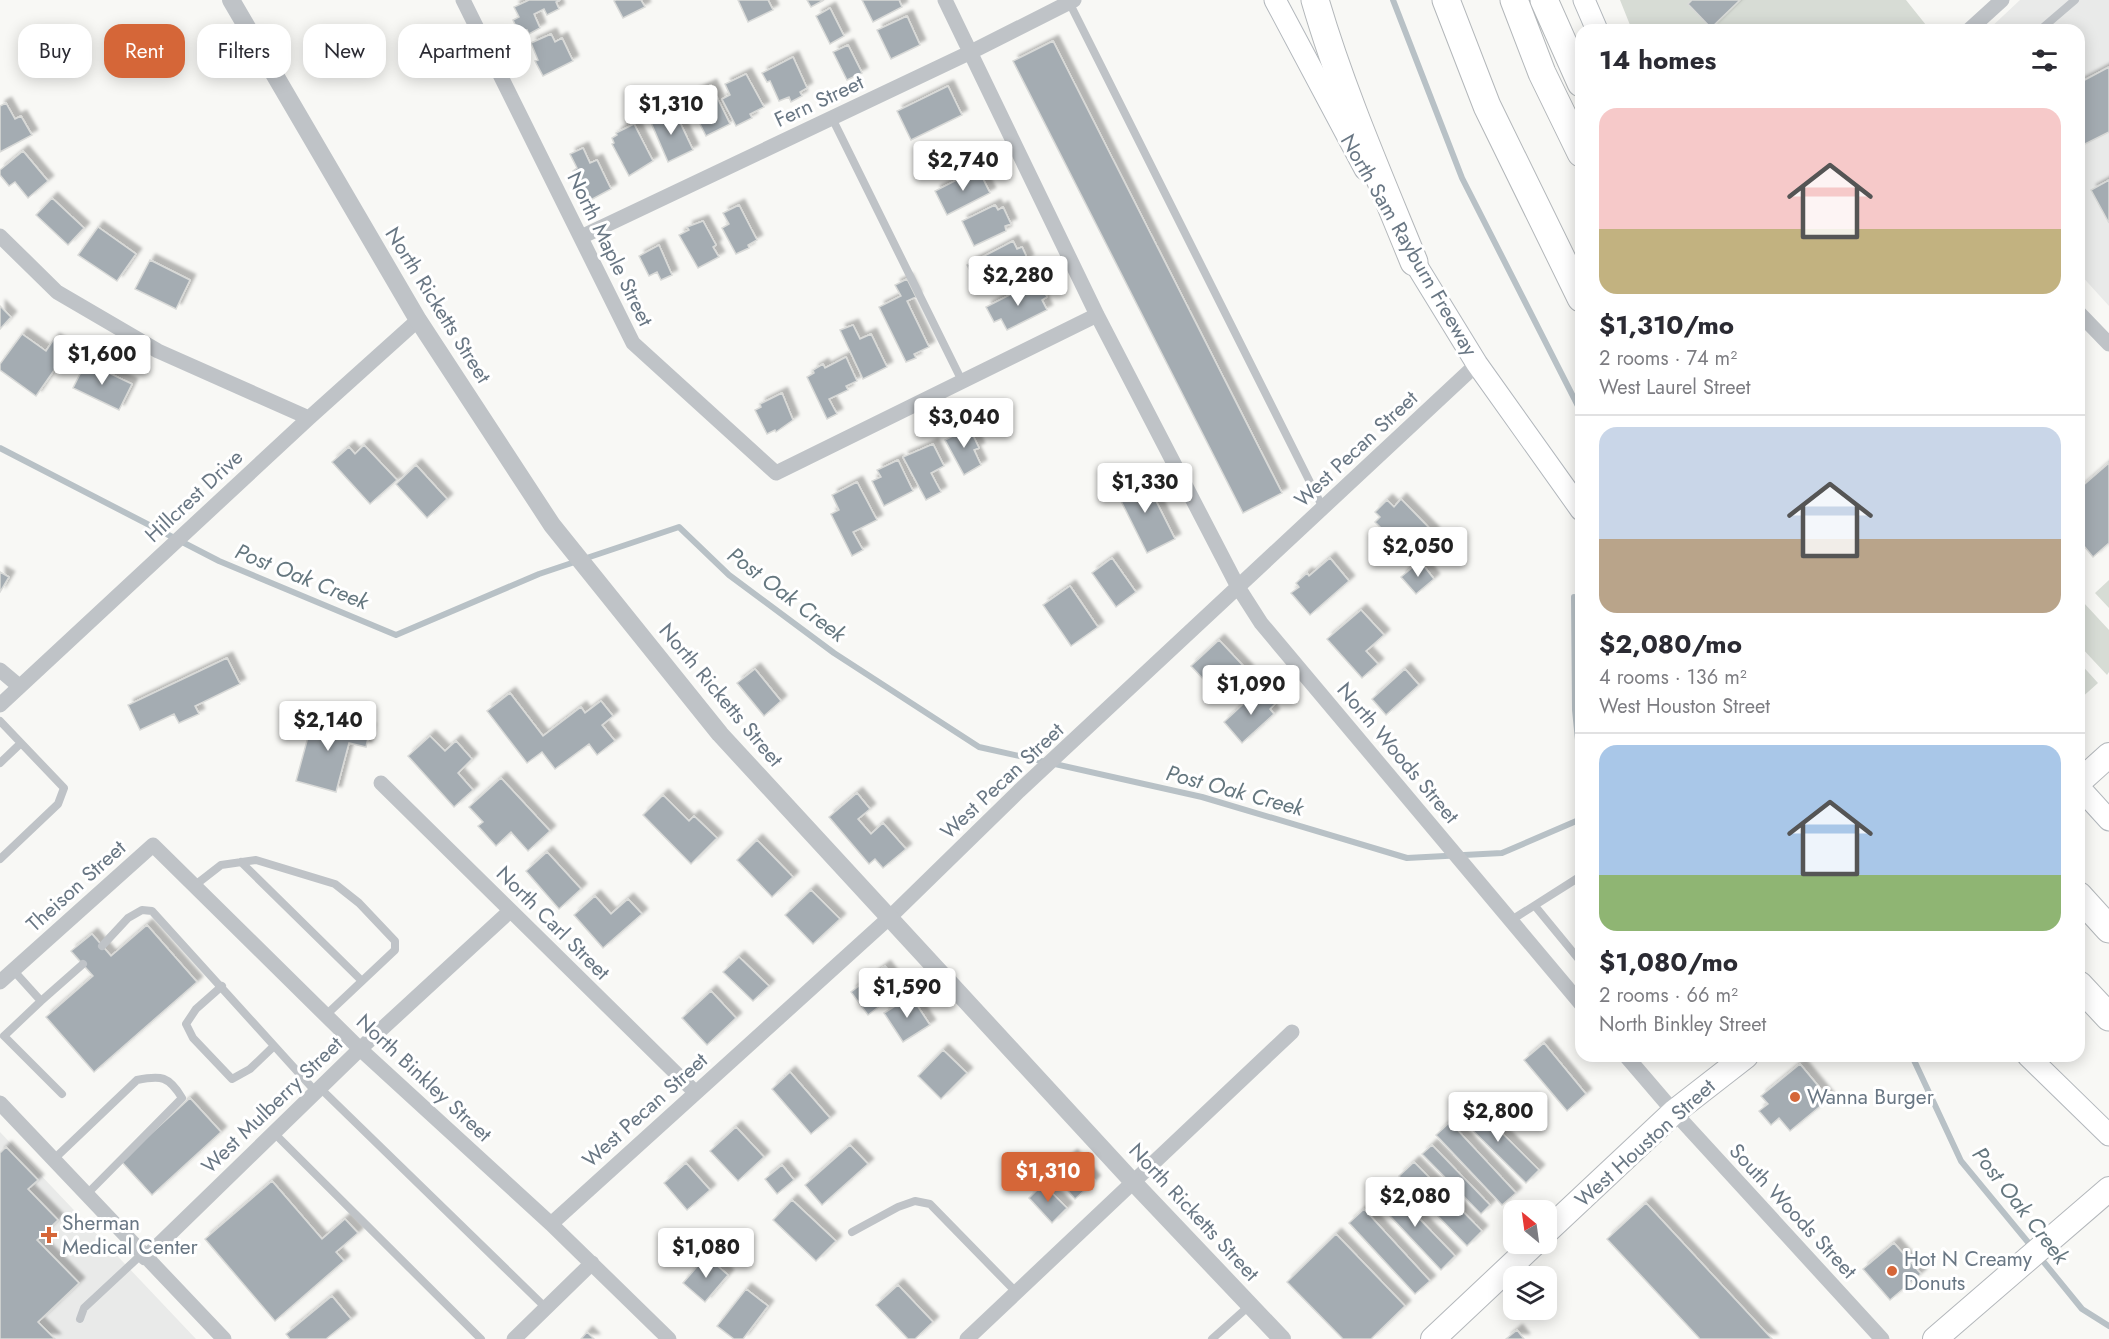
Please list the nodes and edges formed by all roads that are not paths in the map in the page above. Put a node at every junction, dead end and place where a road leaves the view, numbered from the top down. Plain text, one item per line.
1 (231, 0) edge
2 (463, 0) edge
3 (945, 0) edge
4 (1275, 0) edge
5 (1315, 0) edge
6 (1446, 0) edge
7 (1514, 0) edge
8 (1544, 0) edge
9 (1584, 0) edge
10 (2002, 0) edge
11 (2074, 0) edge
12 (1070, 1) edge
13 (1594, 24) edge
14 (1976, 24) edge
15 (2047, 24) edge
16 (971, 52) junction
17 (1575, 70) edge
18 (832, 118) junction
19 (1575, 141) edge
20 (0, 236) edge
21 (581, 237) junction
22 (1414, 262) junction
23 (1575, 286) edge
24 (1097, 315) junction
25 (2085, 319) edge
26 (418, 320) junction
27 (2109, 344) edge
28 (1477, 364) junction
29 (962, 381) junction
30 (309, 418) junction
31 (1575, 502) edge
32 (1323, 508) junction
33 (1238, 587) junction
34 (0, 670) edge
35 (20, 686) junction
36 (0, 705) edge
37 (0, 721) edge
38 (21, 743) junction
39 (2109, 755) edge
40 (0, 763) edge
41 (2085, 777) edge
42 (381, 783) dead end
43 (2085, 794) edge
44 (2109, 820) edge
45 (153, 845) joint
46 (0, 859) edge
47 (241, 862) junction
48 (1575, 880) edge
49 (194, 886) junction
50 (2085, 903) edge
51 (1535, 906) junction
52 (510, 911) junction
53 (890, 917) junction
54 (1510, 921) junction
55 (2109, 929) edge
56 (102, 946) dead end
57 (1575, 955) edge
58 (83, 964) dead end
59 (14, 970) junction
60 (362, 981) junction
61 (0, 982) edge
62 (222, 986) junction
63 (2085, 991) edge
64 (1575, 997) edge
65 (41, 1000) junction
66 (326, 1015) junction
67 (2109, 1017) edge
68 (1292, 1032) dead end
69 (274, 1046) junction
70 (360, 1049) junction
71 (1631, 1062) edge
72 (1738, 1062) edge
73 (2034, 1062) edge
74 (318, 1090) junction
75 (695, 1092) junction
76 (62, 1094) dead end
77 (0, 1103) edge
78 (1674, 1112) junction
79 (274, 1133) junction
80 (2109, 1135) edge
81 (53, 1160) junction
82 (1133, 1182) junction
83 (2109, 1189) edge
84 (86, 1195) junction
85 (1557, 1222) edge
86 (551, 1224) junction
87 (852, 1232) dead end
88 (1523, 1254) edge
89 (143, 1256) junction
90 (592, 1263) junction
91 (1016, 1292) junction
92 (1250, 1305) junction
93 (546, 1308) junction
94 (80, 1319) dead end
95 (224, 1339) edge
96 (481, 1339) edge
97 (514, 1339) edge
98 (669, 1339) edge
99 (966, 1339) edge
100 (1212, 1339) edge
101 (1282, 1339) edge
102 (1433, 1339) edge
103 (1882, 1339) edge
104 (1935, 1339) edge

1 - 26 street, North Ricketts Street
2 - 21 street, North Maple Street
3 - 16 street, North Woods Street
4 - 22 main road, North Sam Rayburn Freeway
5 - 22 highway
6 - 23 highway
7 - 19 highway
8 - 17 highway
9 - 13 main road
10 - 14 street
11 - 15 lane
12 - 16 street, Fern Street
12 - 32 lane
16 - 18 street, Fern Street
16 - 24 street, North Woods Street
18 - 21 street, Fern Street
18 - 29 lane
20 - 30 street
21 - 29 street, North Maple Street
22 - 28 main road, North Sam Rayburn Freeway
24 - 29 street
24 - 33 street, North Woods Street
25 - 27 street
26 - 30 street, Hillcrest Drive
26 - 53 street, North Ricketts Street
28 - 31 main road, North Sam Rayburn Freeway
28 - 32 street, West Pecan Street
30 - 35 street, Hillcrest Drive
32 - 33 street, West Pecan Street
33 - 53 street, West Pecan Street
33 - 54 street, North Woods Street
34 - 35 street
35 - 36 street, Hillcrest Drive
37 - 38 lane
38 - 40 lane
38 - 46 lane
39 - 41 main road
42 - 52 street, North Carl Street
43 - 44 main road
45 - 49 street, North Binkley Street
45 - 59 street, Theison Street
47 - 49 lane
47 - 60 lane
47 - 60 lane
48 - 51 lane
49 - 66 street, North Binkley Street
50 - 55 highway
51 - 54 lane
51 - 57 lane
52 - 70 street, West Mulberry Street
52 - 75 street, North Carl Street
53 - 75 street, West Pecan Street
53 - 82 street, North Ricketts Street
54 - 64 street, North Woods Street
56 - 62 lane
58 - 65 lane
59 - 61 street, Theison Street
59 - 65 lane
60 - 66 lane
62 - 69 lane
62 - 69 lane
63 - 67 highway
65 - 76 lane
66 - 70 street, North Binkley Street
68 - 82 street
69 - 74 lane
70 - 74 street, West Mulberry Street
70 - 86 street, North Binkley Street
71 - 78 street
72 - 78 main road, West Houston Street
73 - 80 main road
74 - 79 street, West Mulberry Street
74 - 93 lane
75 - 86 street, West Pecan Street
77 - 81 street
78 - 85 main road, West Houston Street
78 - 103 street, South Woods Street
79 - 89 street, West Mulberry Street
79 - 96 lane
81 - 84 street
81 - 84 lane
82 - 91 street
82 - 92 street, North Ricketts Street
83 - 104 main road
84 - 89 street
86 - 90 street, North Binkley Street
87 - 91 lane
88 - 102 main road
89 - 94 lane
89 - 95 street
90 - 93 street
90 - 98 street, North Binkley Street
91 - 99 street
92 - 100 lane
92 - 101 street, North Ricketts Street
93 - 97 street

